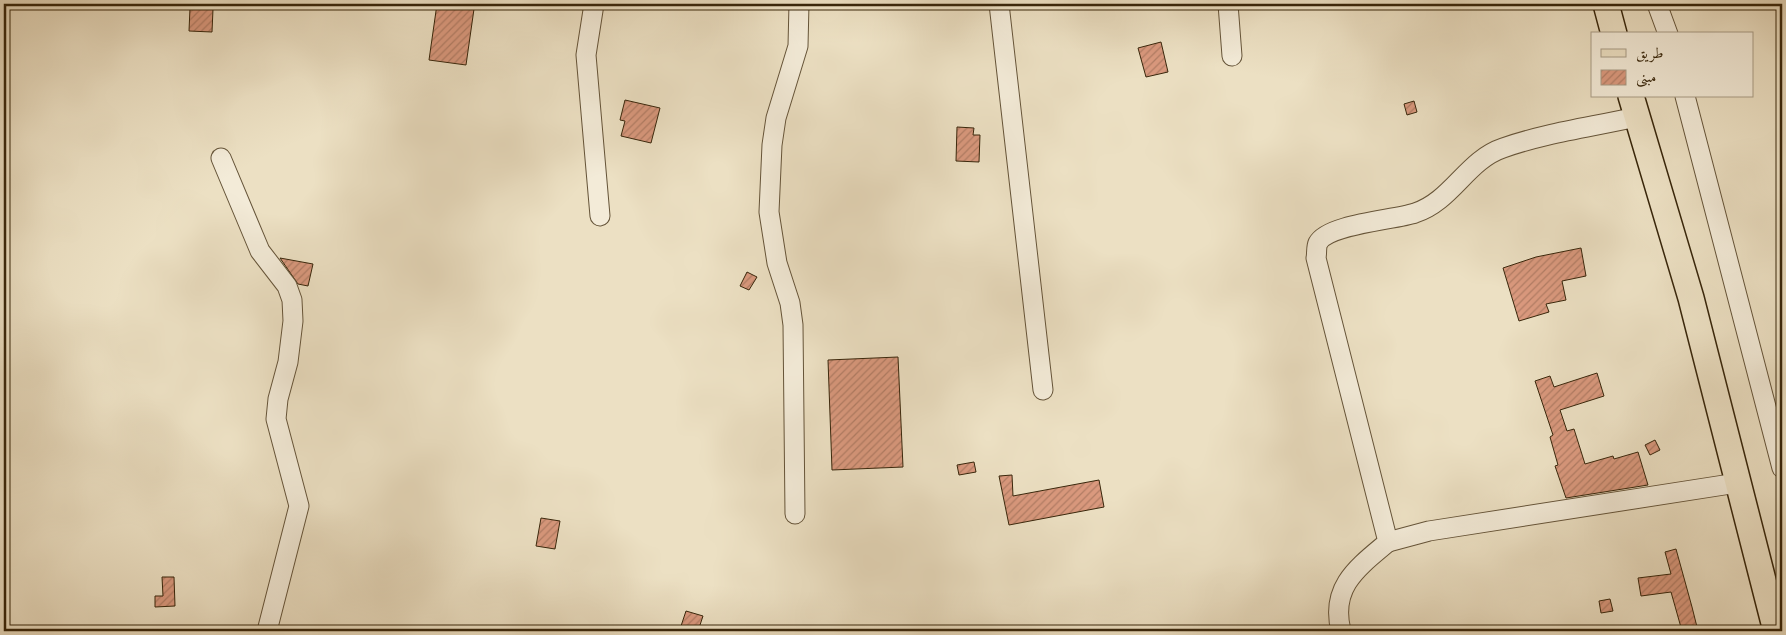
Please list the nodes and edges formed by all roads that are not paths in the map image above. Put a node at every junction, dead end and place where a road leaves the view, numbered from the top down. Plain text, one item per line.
1 (594, 4) edge
2 (799, 4) edge
3 (999, 4) edge
4 (1228, 4) edge
5 (1606, 4) edge
6 (1657, 4) edge
7 (1613, 32) edge
8 (1667, 32) edge
9 (1232, 56) dead end
10 (1686, 98) edge
11 (1634, 106) edge
12 (221, 158) dead end
13 (600, 216) dead end
14 (1043, 390) dead end
15 (1782, 468) edge
16 (1737, 483) junction
17 (795, 514) dead end
18 (1388, 542) junction
19 (267, 631) edge
20 (1341, 631) edge
21 (1776, 631) edge

1 - 13 street
2 - 17 street
3 - 14 street
4 - 9 street
5 - 7 main road
6 - 8 street
10 - 15 street
11 - 16 main road
11 - 18 street
12 - 19 street
16 - 18 street
16 - 21 main road
18 - 20 street

